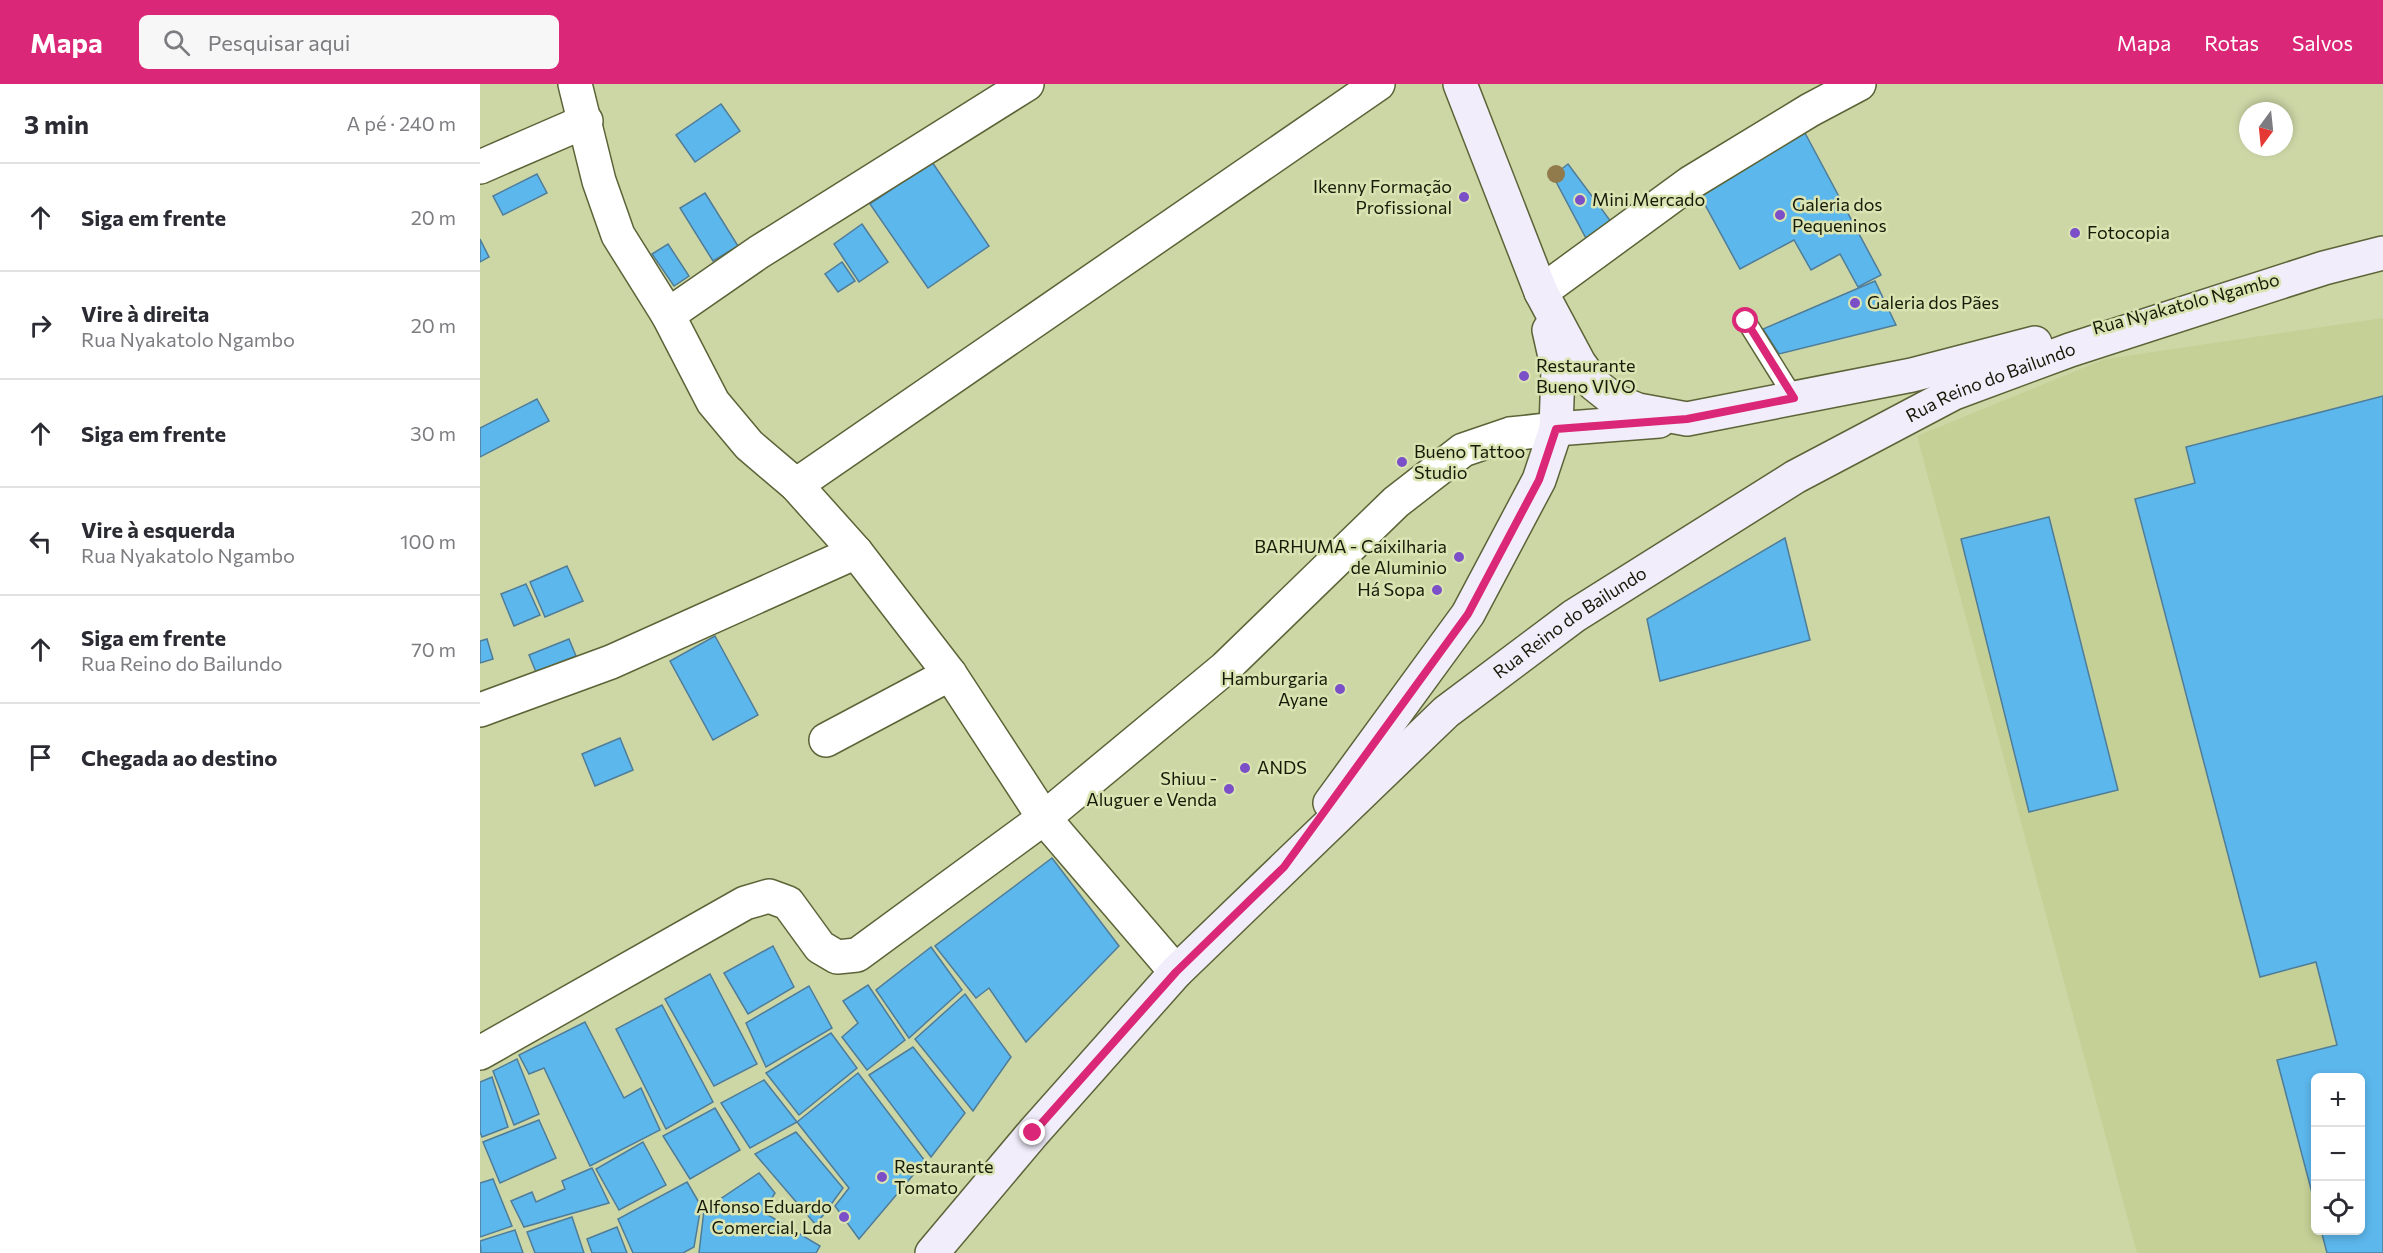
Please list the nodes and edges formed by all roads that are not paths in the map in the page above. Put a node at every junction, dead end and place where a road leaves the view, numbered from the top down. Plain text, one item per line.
1 (575, 84) edge
2 (1027, 84) edge
3 (1378, 84) edge
4 (1460, 84) edge
5 (1859, 84) edge
6 (586, 121) junction
7 (480, 167) edge
8 (2383, 253) edge
9 (2325, 268) junction
10 (1541, 292) junction
11 (668, 315) junction
12 (1746, 321) dead end
13 (1794, 398) junction
14 (1687, 419) junction
15 (1556, 429) junction
16 (796, 485) junction
17 (856, 552) junction
18 (950, 674) junction
19 (480, 710) edge
20 (826, 740) dead end
21 (1044, 818) junction
22 (1284, 867) junction
23 (1176, 972) junction
24 (480, 1053) edge
25 (932, 1253) edge

1 - 6 street
2 - 11 street
3 - 16 street
4 - 10 main road, Rua Nyakatolo Ngambo
5 - 10 street
6 - 7 street
6 - 11 street
8 - 9 main road, Rua Reino do Bailundo
9 - 13 main road, Rua Nyakatolo Ngambo
9 - 22 main road, Rua Reino do Bailundo
10 - 14 main road, Rua Nyakatolo Ngambo
10 - 15 main road, Rua Nyakatolo Ngambo
11 - 16 street
12 - 13 lane
13 - 14 main road, Rua Nyakatolo Ngambo
14 - 15 main road
15 - 21 street
15 - 22 main road, Rua Nyakatolo Ngambo
16 - 17 street
17 - 18 street
17 - 19 street
18 - 20 street
18 - 21 street
21 - 23 street
21 - 24 street
22 - 23 main road, Rua Reino do Bailundo
23 - 25 main road, Rua Reino do Bailundo

